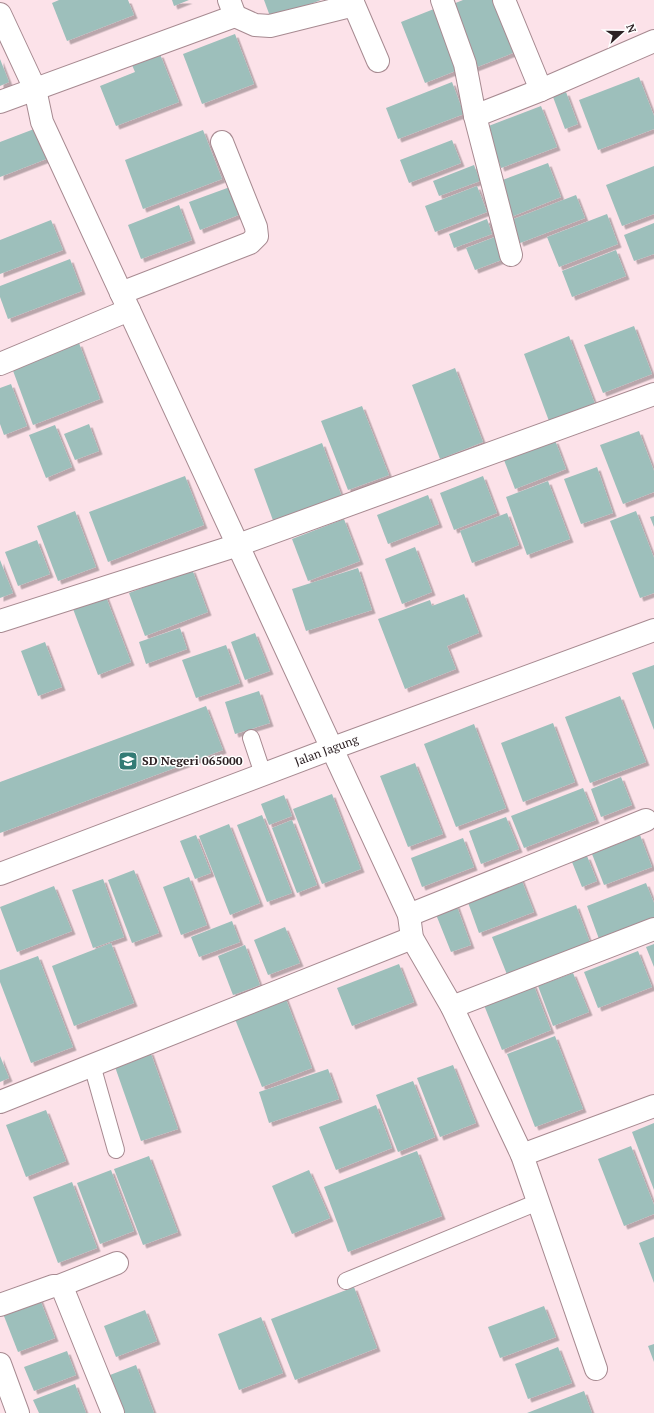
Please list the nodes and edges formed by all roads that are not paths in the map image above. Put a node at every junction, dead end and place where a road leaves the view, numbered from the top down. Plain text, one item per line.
1 (442, 0) edge
2 (504, 0) edge
3 (362, 2) edge
4 (232, 8) edge
5 (0, 14) edge
6 (654, 41) edge
7 (378, 61) dead end
8 (35, 89) junction
9 (541, 90) junction
10 (0, 102) edge
11 (475, 116) junction
12 (222, 142) dead end
13 (511, 255) dead end
14 (125, 302) junction
15 (0, 364) edge
16 (654, 394) edge
17 (238, 544) junction
18 (0, 621) edge
19 (654, 630) edge
20 (251, 738) dead end
21 (332, 748) junction
22 (263, 774) junction
23 (646, 820) dead end
24 (0, 874) edge
25 (409, 915) junction
26 (654, 929) edge
27 (412, 938) junction
28 (452, 1008) junction
29 (92, 1065) junction
30 (0, 1102) edge
31 (654, 1106) edge
32 (116, 1150) dead end
33 (522, 1155) junction
34 (538, 1202) junction
35 (117, 1263) dead end
36 (346, 1281) dead end
37 (60, 1286) junction
38 (0, 1305) edge
39 (0, 1364) edge
40 (596, 1369) dead end
41 (18, 1413) edge
42 (113, 1413) edge

1 - 11 street
2 - 9 street
3 - 4 street
3 - 7 street
4 - 8 street
5 - 8 street
6 - 9 street
8 - 10 street
8 - 14 street
9 - 11 street
11 - 13 street
12 - 14 street
14 - 15 street
14 - 17 street
16 - 17 street
17 - 18 street
17 - 21 street
19 - 21 street, Jalan Jagung
20 - 22 lane
21 - 22 street, Jalan Jagung
21 - 25 street
22 - 24 street, Jalan Jagung
23 - 25 street
25 - 27 street
26 - 28 street
27 - 28 street
27 - 29 street
28 - 33 street
29 - 30 street
29 - 32 lane
31 - 33 street
33 - 34 street
34 - 36 lane
34 - 40 street
35 - 37 street
37 - 38 street
37 - 42 street
39 - 41 street

